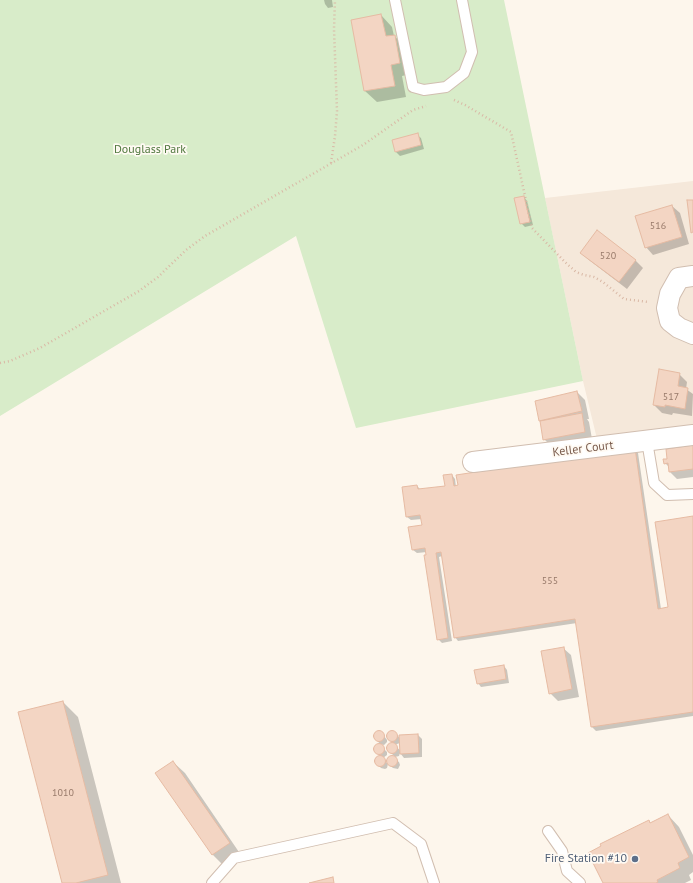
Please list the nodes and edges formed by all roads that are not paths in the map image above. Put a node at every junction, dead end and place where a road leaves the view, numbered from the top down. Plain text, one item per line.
1 (395, 0) edge
2 (462, 0) edge
3 (693, 276) edge
4 (693, 334) edge
5 (693, 435) edge
6 (647, 441) junction
7 (473, 462) dead end
8 (693, 494) edge
9 (548, 831) dead end
10 (212, 883) edge
11 (434, 883) edge
12 (580, 883) edge

1 - 2 lane
3 - 4 street
5 - 6 street, Keller Court
6 - 7 street, Keller Court
6 - 8 lane
9 - 12 lane
10 - 11 lane

